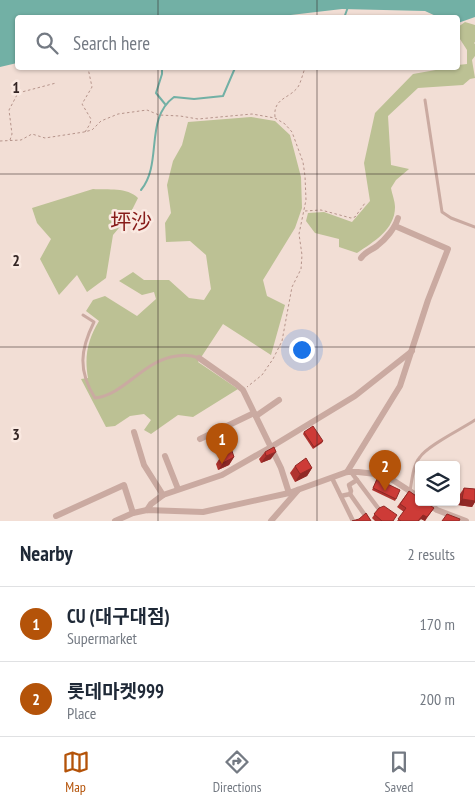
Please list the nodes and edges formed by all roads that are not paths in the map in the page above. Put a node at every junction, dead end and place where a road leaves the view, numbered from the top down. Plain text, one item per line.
1 (425, 100) dead end
2 (398, 218) dead end
3 (395, 226) junction
4 (475, 227) edge
5 (361, 258) dead end
6 (83, 315) dead end
7 (412, 351) junction
8 (198, 358) joint
9 (279, 400) dead end
10 (255, 414) junction
11 (475, 420) edge
12 (134, 432) dead end
13 (200, 439) dead end
14 (271, 447) junction
15 (165, 456) dead end
16 (349, 472) junction
17 (331, 478) junction
18 (357, 480) junction
19 (178, 489) junction
20 (299, 489) junction
21 (410, 491) junction
22 (289, 493) junction
23 (350, 494) junction
24 (415, 494) edge
25 (162, 495) junction
26 (341, 496) junction
27 (432, 506) edge
28 (378, 508) edge
29 (147, 510) junction
30 (133, 513) junction
31 (56, 516) dead end
32 (115, 521) edge
33 (271, 521) edge
34 (352, 521) edge
35 (369, 521) edge
36 (464, 521) edge

1 - 4 lane
2 - 3 street
3 - 5 street
3 - 7 street
6 - 8 lane
7 - 14 street
7 - 16 street
8 - 10 street
9 - 10 street
10 - 13 street
10 - 14 street
11 - 21 lane
12 - 25 street
14 - 19 street
14 - 22 street
15 - 19 street
16 - 17 street
16 - 18 street
16 - 21 street
17 - 20 street
17 - 26 street
17 - 34 street
18 - 23 street
18 - 28 street
19 - 25 street
20 - 22 street
20 - 33 street
21 - 24 street
22 - 29 street
23 - 26 street
23 - 35 street
25 - 29 street
26 - 34 street
27 - 36 street
29 - 30 street
30 - 31 street
30 - 32 street

